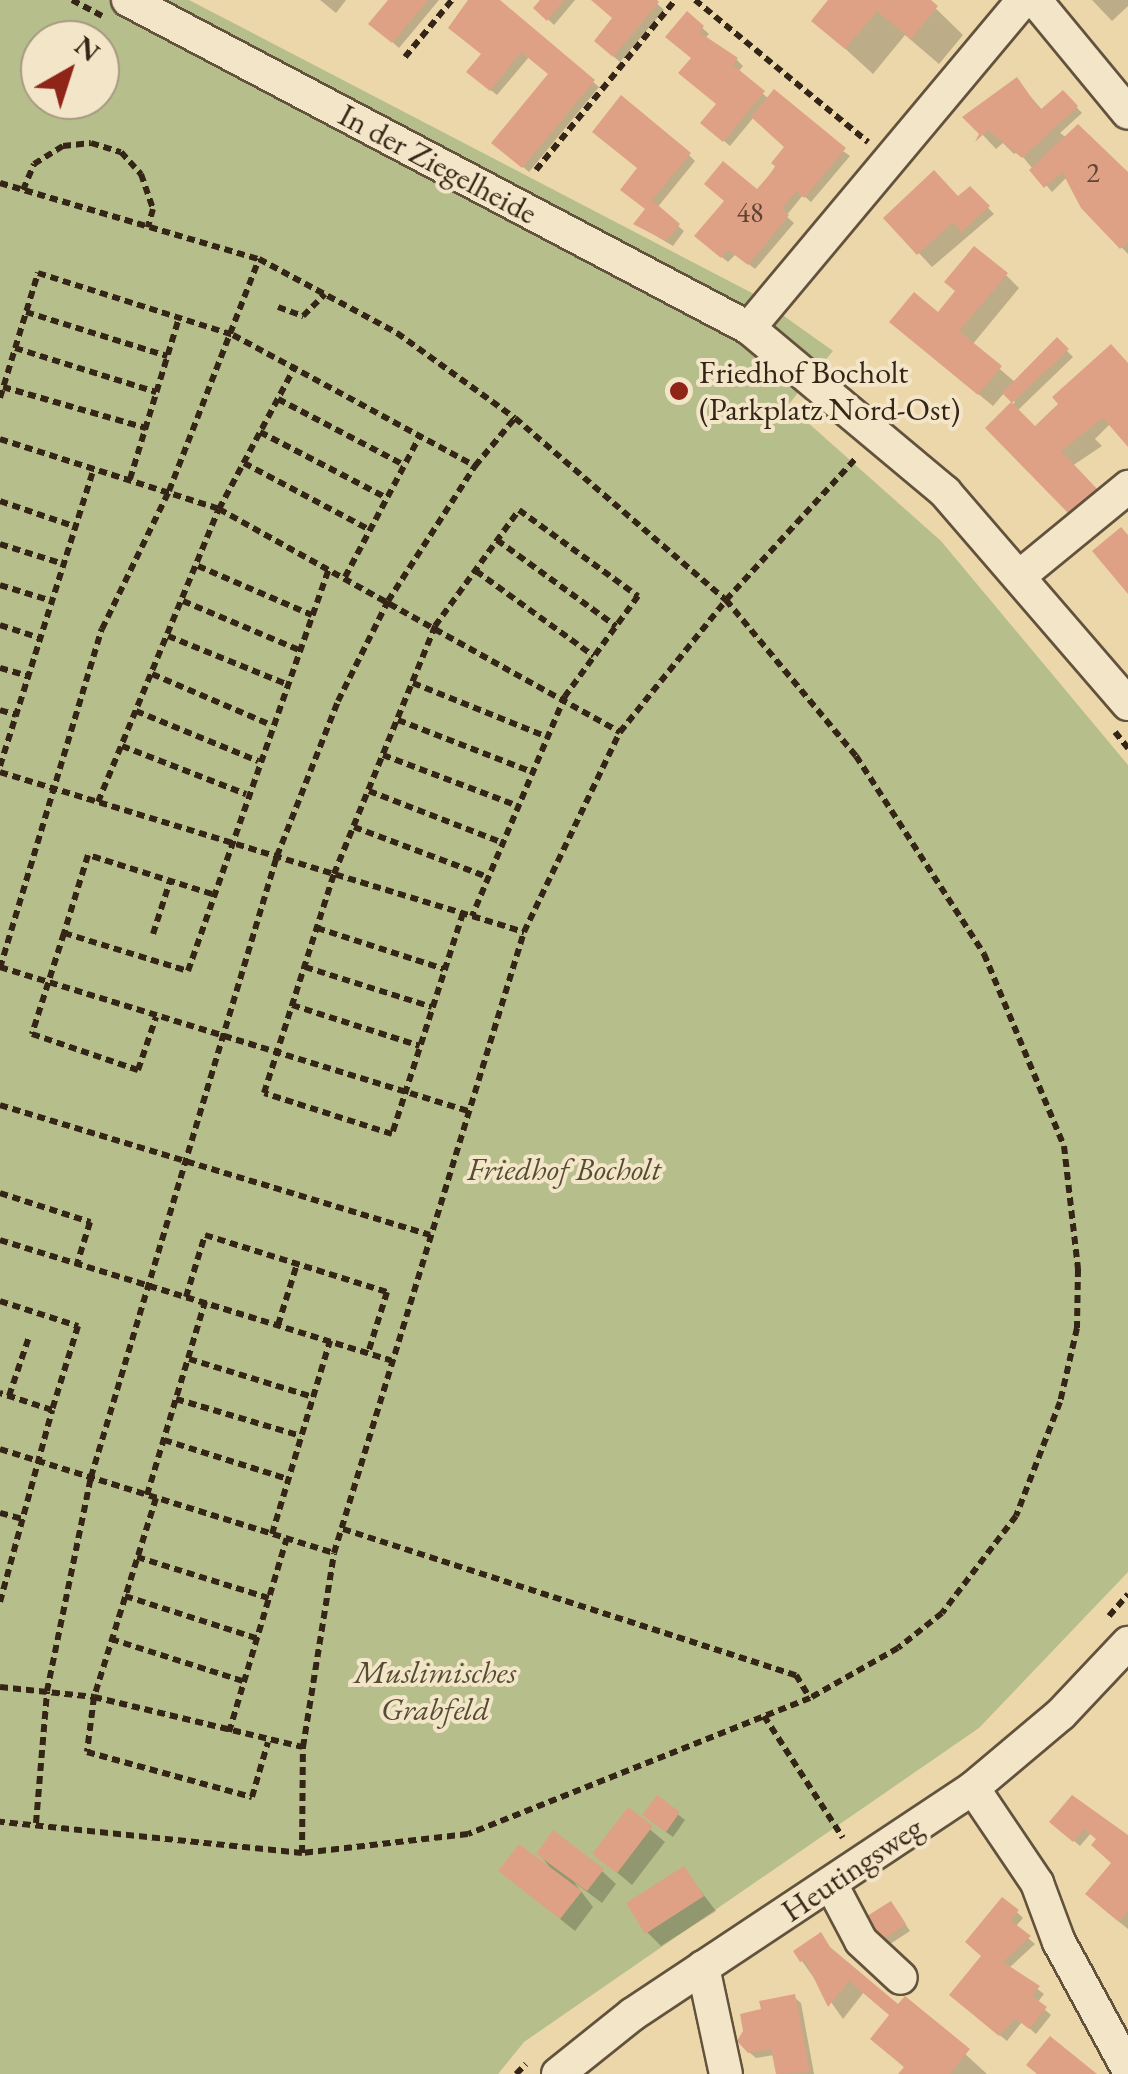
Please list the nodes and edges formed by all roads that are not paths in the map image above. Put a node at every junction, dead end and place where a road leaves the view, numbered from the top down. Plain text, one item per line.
1 (1023, 0) edge
2 (1035, 0) edge
3 (116, 9) edge
4 (1128, 113) edge
5 (749, 328) junction
6 (1128, 487) edge
7 (1021, 575) junction
8 (1118, 713) edge
9 (1128, 1643) edge
10 (973, 1788) junction
11 (831, 1884) junction
12 (703, 1967) junction
13 (902, 1978) dead end
14 (1128, 2070) edge
15 (558, 2074) edge
16 (726, 2074) edge

1 - 5 street
2 - 4 street
3 - 5 street, In der Ziegelheide
5 - 7 street, In der Ziegelheide
6 - 7 street
7 - 8 street, In der Ziegelheide
9 - 10 street, Heutingsweg
10 - 11 street, Heutingsweg
10 - 14 street
11 - 12 street, Heutingsweg
11 - 13 street
12 - 15 street, Heutingsweg
12 - 16 street

